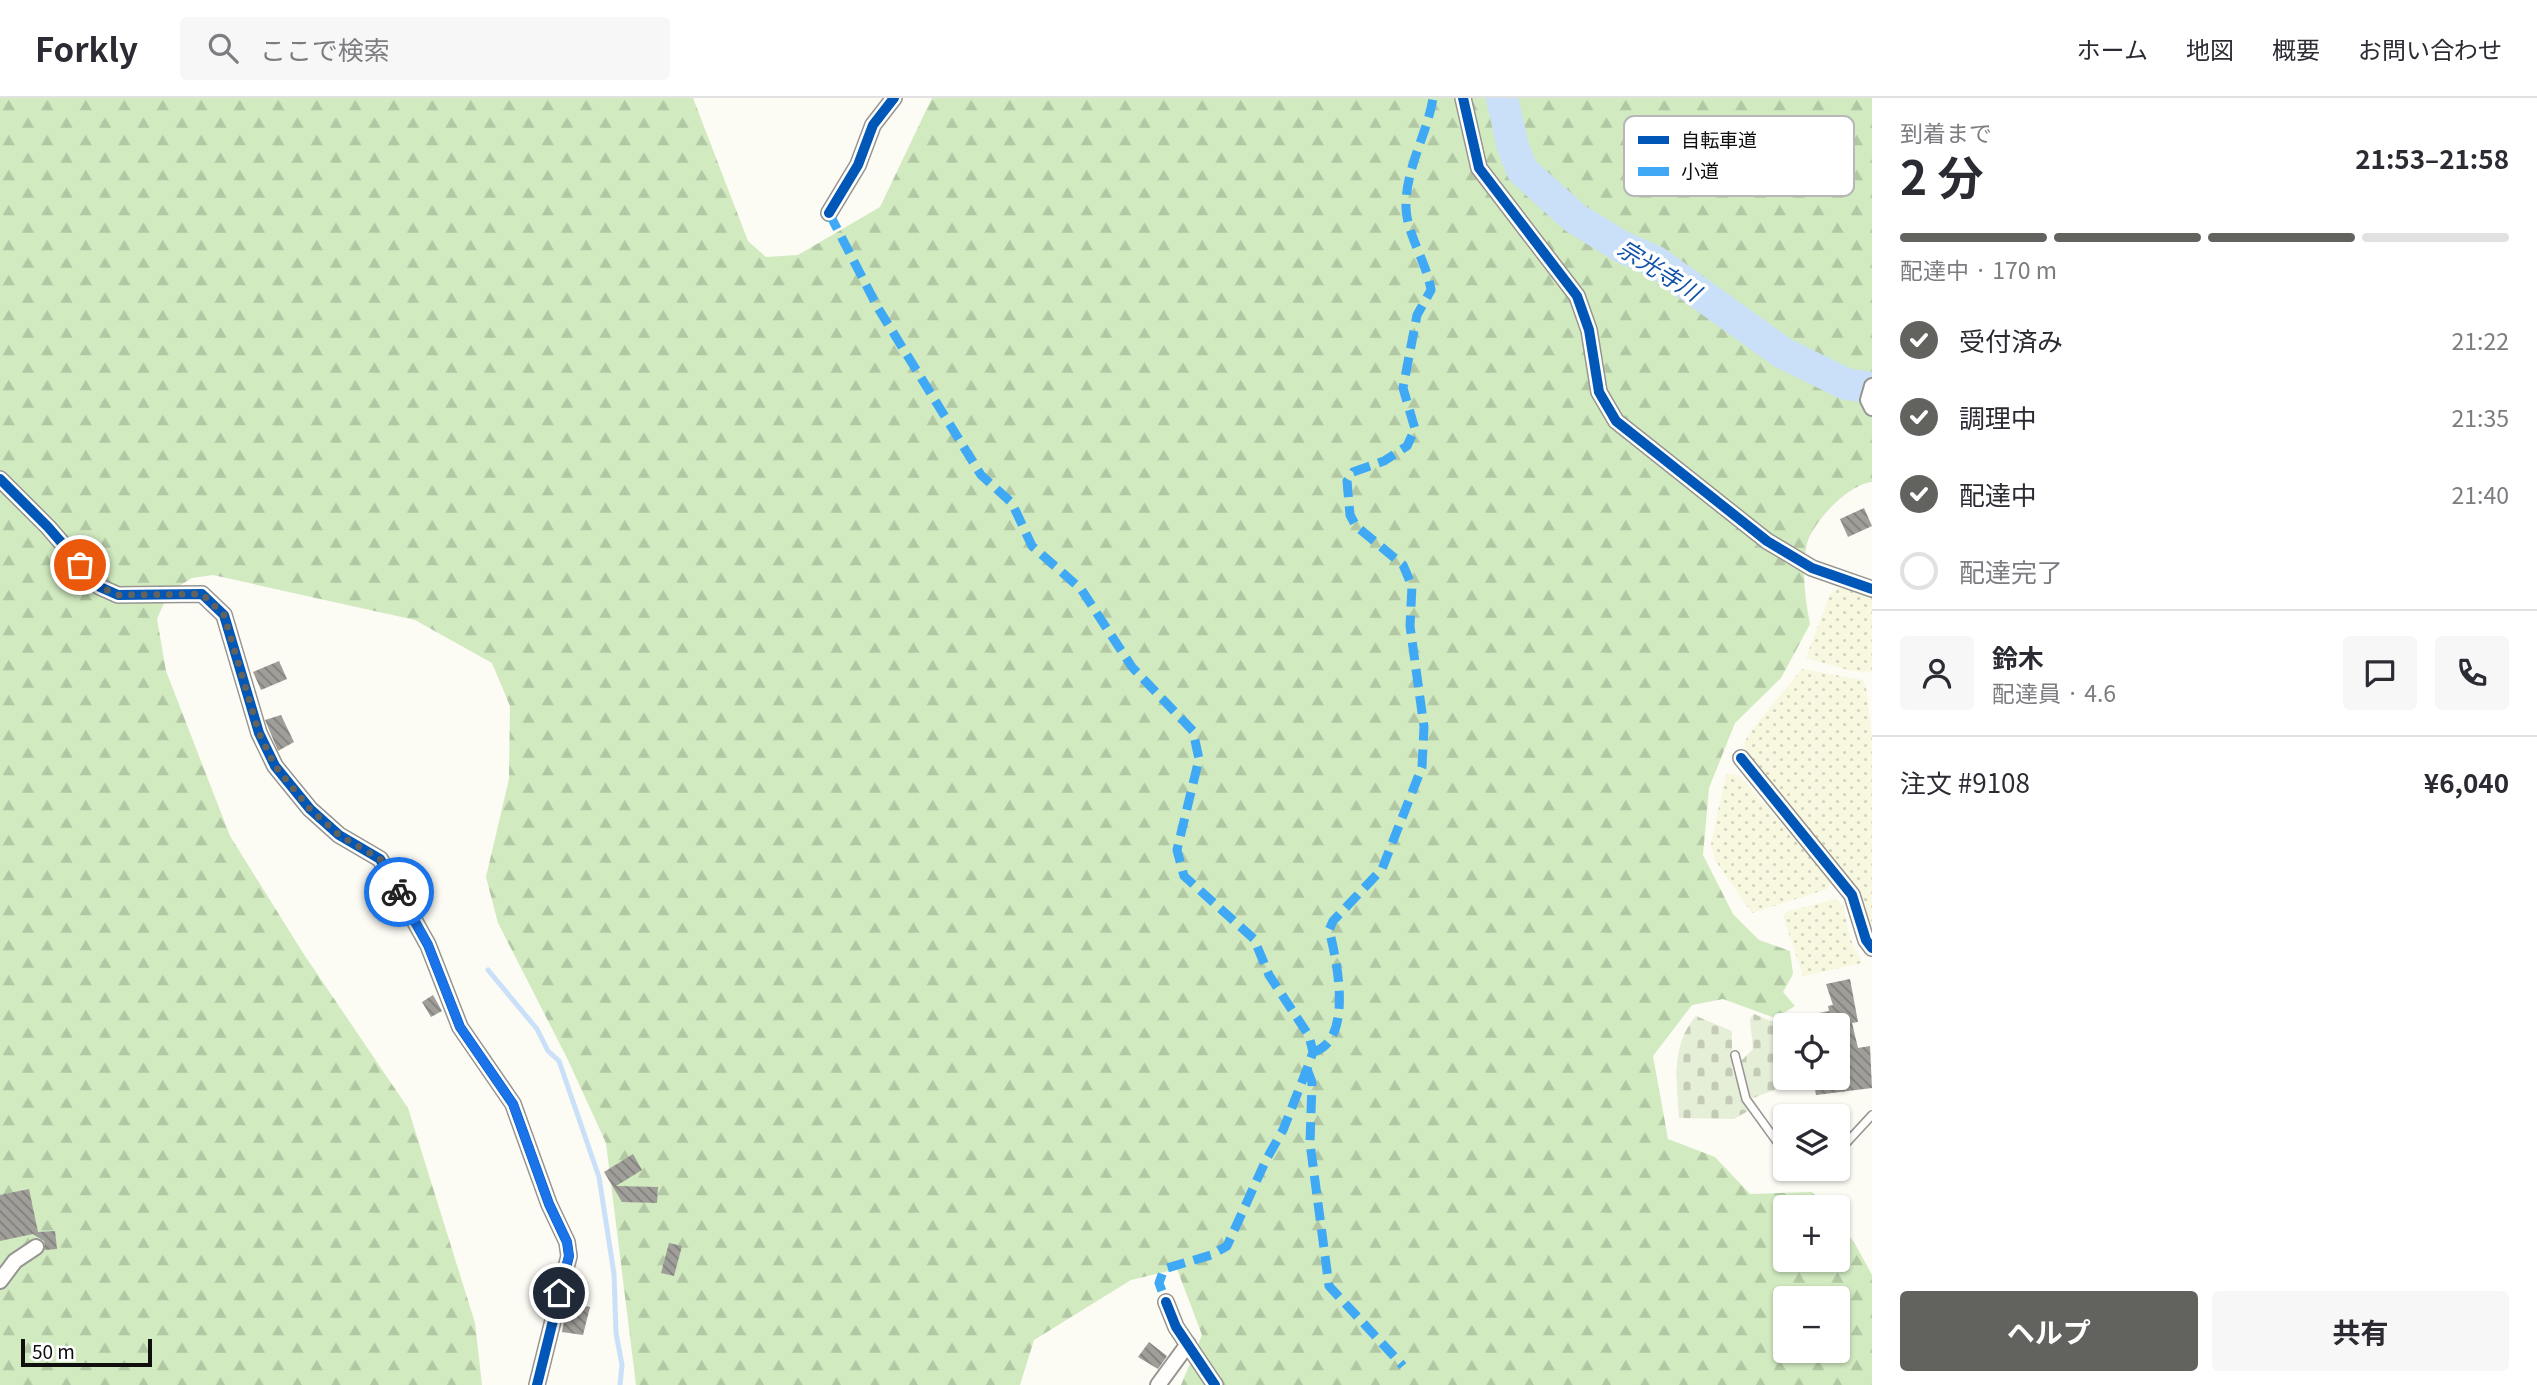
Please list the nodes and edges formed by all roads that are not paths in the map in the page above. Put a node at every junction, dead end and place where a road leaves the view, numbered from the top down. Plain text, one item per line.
1 (894, 98) edge
2 (1463, 98) edge
3 (829, 213) dead end
4 (0, 479) edge
5 (1872, 589) edge
6 (1741, 758) dead end
7 (1872, 948) edge
8 (1735, 1055) dead end
9 (1872, 1115) edge
10 (1773, 1136) edge
11 (1850, 1139) edge
12 (36, 1247) dead end
13 (0, 1281) edge
14 (1166, 1302) dead end
15 (1188, 1344) junction
16 (537, 1385) edge
17 (1158, 1385) edge
18 (1215, 1385) edge

1 - 3 street
2 - 5 street
4 - 16 street
6 - 7 street
8 - 10 lane
9 - 11 lane
12 - 13 street
14 - 15 street
15 - 17 street
15 - 18 street

